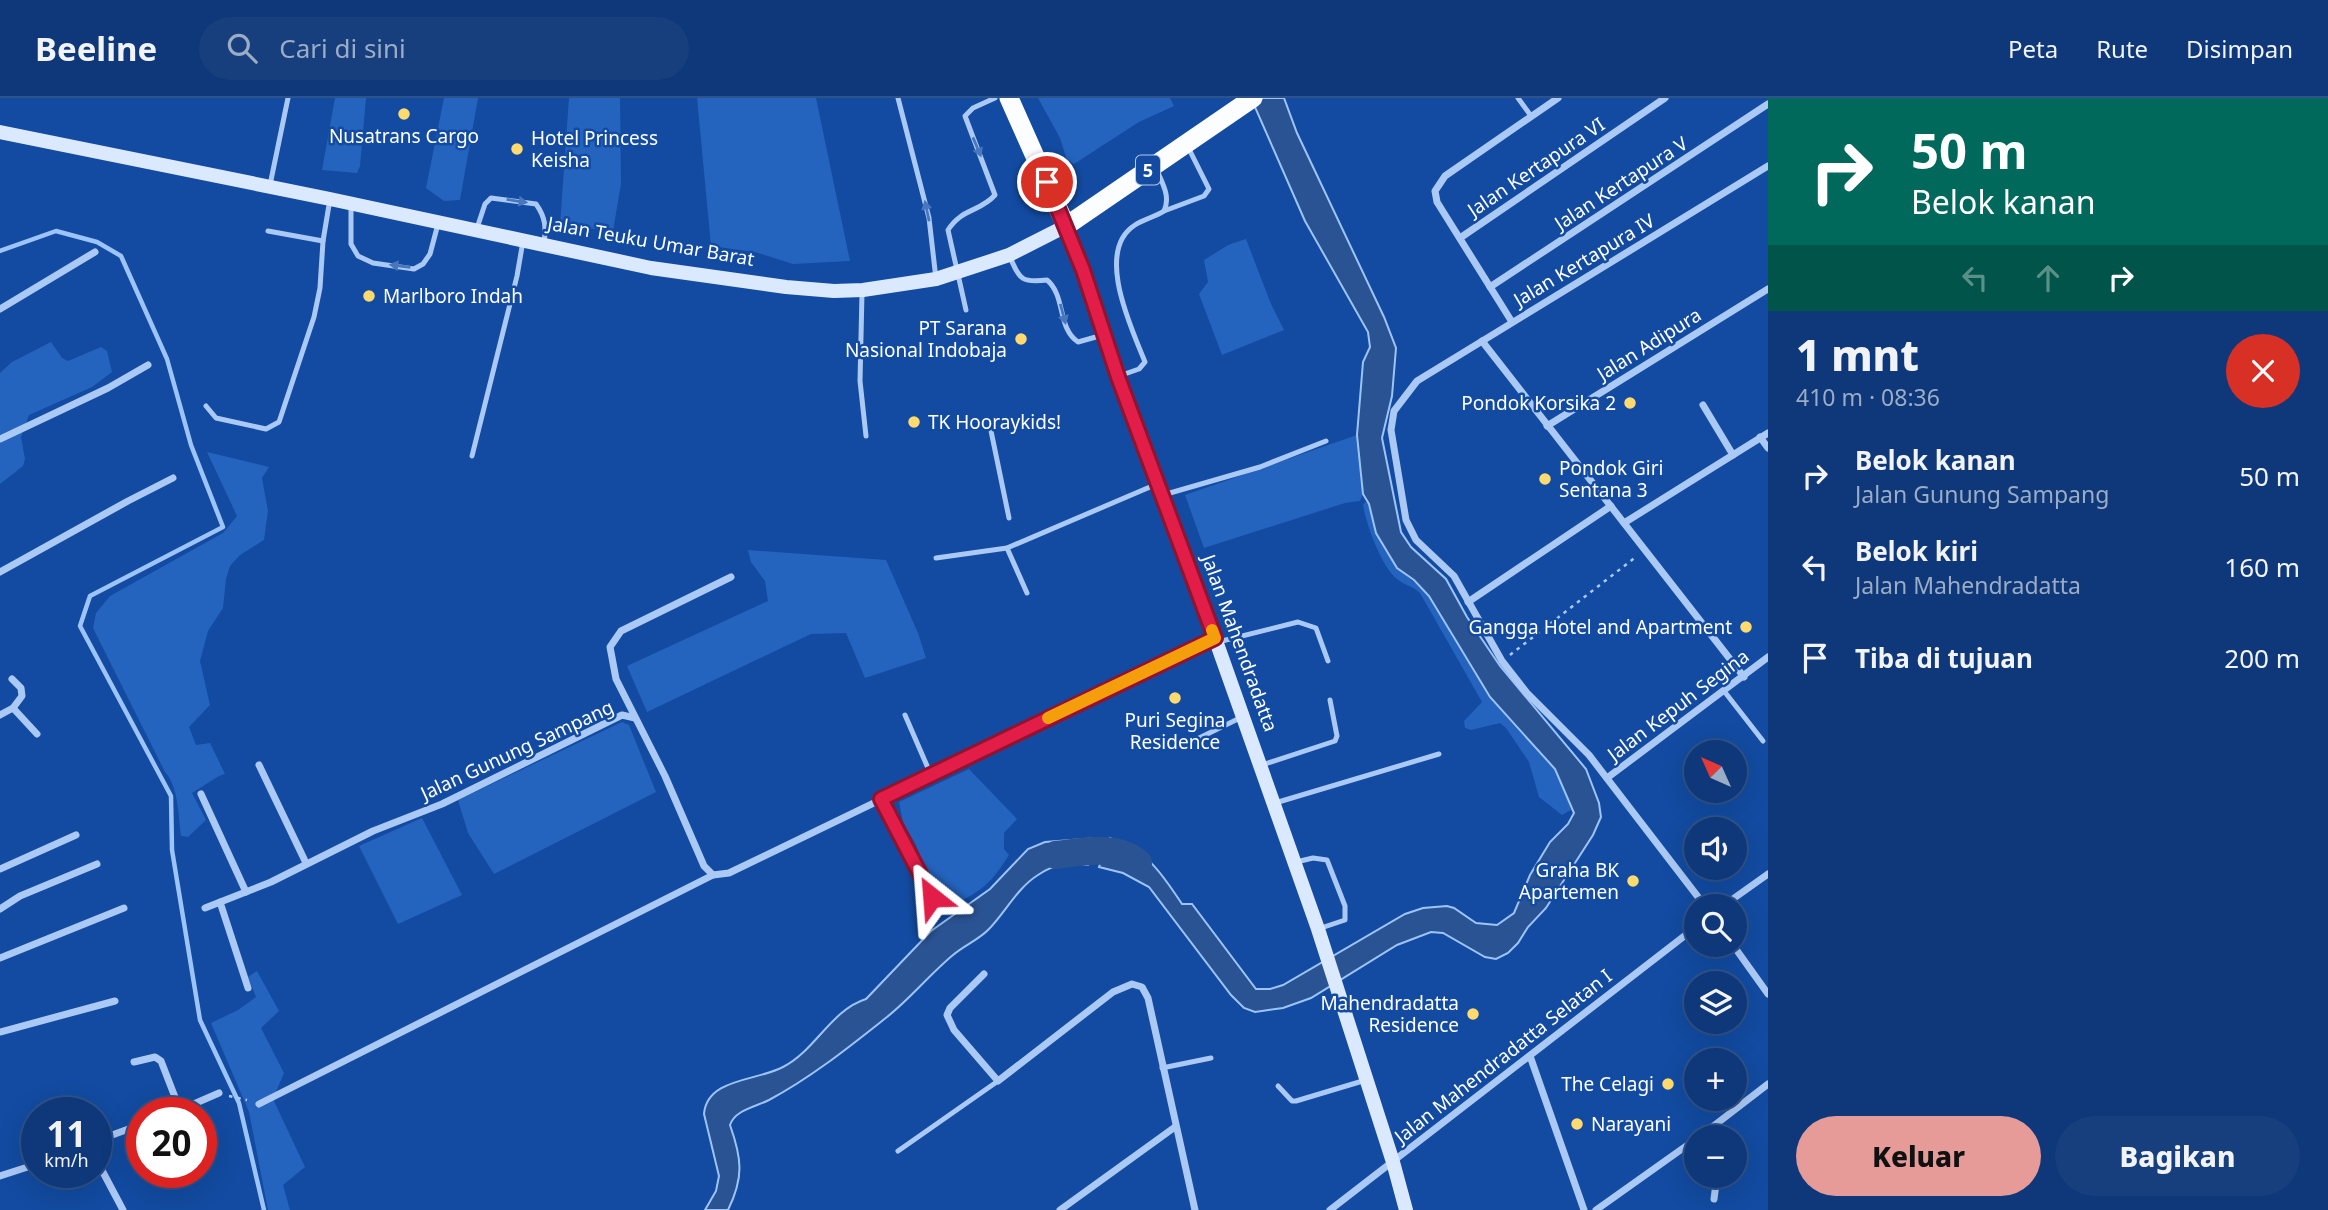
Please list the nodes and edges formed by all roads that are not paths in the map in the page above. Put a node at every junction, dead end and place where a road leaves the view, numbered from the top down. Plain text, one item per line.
1 (288, 98) edge
2 (898, 98) edge
3 (995, 98) edge
4 (1009, 98) edge
5 (1253, 98) edge
6 (1518, 98) edge
7 (1559, 98) edge
8 (1665, 98) edge
9 (1768, 104) edge
10 (1531, 116) junction
11 (0, 132) edge
12 (1187, 144) junction
13 (1155, 165) junction
14 (1768, 166) edge
15 (269, 188) junction
16 (330, 199) junction
17 (351, 204) junction
18 (1164, 211) junction
19 (438, 224) junction
20 (1066, 226) junction
21 (268, 231) dead end
22 (476, 232) junction
23 (1460, 238) junction
24 (323, 241) junction
25 (523, 241) junction
26 (544, 246) junction
27 (95, 252) dead end
28 (1009, 255) junction
29 (958, 273) junction
30 (936, 279) junction
31 (1490, 288) junction
32 (1768, 289) edge
33 (863, 290) junction
34 (0, 309) edge
35 (966, 310) dead end
36 (1512, 322) junction
37 (1104, 335) junction
38 (1482, 341) junction
39 (148, 365) dead end
40 (1118, 377) junction
41 (1703, 405) dead end
42 (206, 406) dead end
43 (989, 426) dead end
44 (1547, 426) junction
45 (1764, 435) edge
46 (866, 436) dead end
47 (0, 439) edge
48 (1326, 441) dead end
49 (1768, 448) edge
50 (1733, 455) junction
51 (472, 456) dead end
52 (173, 478) dead end
53 (1160, 490) junction
54 (1611, 506) junction
55 (1009, 518) dead end
56 (1624, 523) junction
57 (1007, 548) junction
58 (936, 558) dead end
59 (0, 572) edge
60 (731, 577) dead end
61 (1027, 593) dead end
62 (1468, 602) junction
63 (1216, 640) junction
64 (1767, 660) edge
65 (1328, 661) dead end
66 (1744, 677) junction
67 (12, 679) dead end
68 (1724, 691) junction
69 (1330, 700) dead end
70 (13, 708) junction
71 (0, 715) edge
72 (905, 715) dead end
73 (1242, 717) junction
74 (635, 718) junction
75 (37, 734) dead end
76 (1763, 741) dead end
77 (1191, 742) dead end
78 (1439, 754) dead end
79 (258, 765) dead end
80 (1259, 766) junction
81 (931, 775) junction
82 (1607, 778) junction
83 (201, 794) dead end
84 (881, 799) junction
85 (1272, 804) junction
86 (76, 835) dead end
87 (306, 863) junction
88 (1294, 863) junction
89 (97, 864) dead end
90 (0, 869) edge
91 (1768, 874) edge
92 (713, 875) junction
93 (246, 891) junction
94 (1696, 894) edge
95 (1740, 894) edge
96 (932, 897) dead end
97 (220, 902) junction
98 (124, 908) dead end
99 (205, 908) dead end
100 (0, 909) edge
101 (1318, 929) junction
102 (1684, 936) edge
103 (1742, 957) edge
104 (0, 958) edge
105 (984, 974) dead end
106 (248, 988) dead end
107 (1768, 994) edge
108 (115, 1001) dead end
109 (0, 1032) edge
110 (1530, 1056) junction
111 (1211, 1058) dead end
112 (134, 1062) dead end
113 (1162, 1068) junction
114 (1366, 1080) junction
115 (998, 1081) junction
116 (1768, 1084) edge
117 (1278, 1086) dead end
118 (219, 1093) road end
119 (172, 1097) edge
120 (210, 1097) edge
121 (259, 1104) road end
122 (1720, 1125) edge
123 (1175, 1127) junction
124 (1684, 1147) edge
125 (898, 1151) dead end
126 (1393, 1162) junction
127 (21, 1169) edge
128 (0, 1176) edge
129 (112, 1188) edge
130 (1715, 1188) edge
131 (1714, 1199) dead end
132 (124, 1210) edge
133 (1060, 1210) edge
134 (1195, 1210) edge
135 (1330, 1210) edge
136 (1406, 1210) edge
137 (1584, 1210) edge
138 (1596, 1210) edge

1 - 15 lane
30 -> 2 lane
3 -> 29 lane
4 - 20 highway, Jalan Mahendradatta
5 - 12 highway, Jalan Teuku Umar Barat / 5
6 - 10 lane
7 - 10 street
8 - 23 street, Jalan Kertapura VI
9 - 31 street, Jalan Kertapura V
10 - 23 street
11 - 15 main road, Jalan Teuku Umar Barat
12 - 13 highway, Jalan Teuku Umar Barat / 5
12 - 18 lane
13 - 18 lane
13 - 20 highway, Jalan Teuku Umar Barat / 5
14 - 36 street, Jalan Kertapura IV
15 - 16 main road, Jalan Teuku Umar Barat
16 - 17 main road, Jalan Teuku Umar Barat
16 - 24 lane
17 - 19 main road, Jalan Teuku Umar Barat
19 -> 17 lane
18 - 40 lane
19 - 22 main road, Jalan Teuku Umar Barat
20 - 28 main road, Jalan Teuku Umar Barat
20 - 37 main road, Jalan Mahendradatta
21 - 24 lane
22 - 25 main road, Jalan Teuku Umar Barat
22 -> 26 lane
23 - 31 street
24 - 42 lane
25 - 26 main road, Jalan Teuku Umar Barat
25 - 51 lane
26 - 33 main road, Jalan Teuku Umar Barat
27 - 34 street
28 - 29 main road, Jalan Teuku Umar Barat
28 -> 37 lane
29 - 30 main road, Jalan Teuku Umar Barat
29 - 35 lane
30 - 33 main road, Jalan Teuku Umar Barat
31 - 36 street
32 - 44 street, Jalan Adipura
33 - 46 lane
36 - 38 street, Jalan Kertapura IV
37 - 40 main road, Jalan Mahendradatta
38 - 44 street
38 - 62 street, Jalan Kertapura IV
39 - 47 street
40 - 53 main road, Jalan Mahendradatta
41 - 50 street
43 - 55 lane
44 - 54 street
45 - 49 street
45 - 50 street
48 - 53 lane
50 - 56 street
52 - 59 street
53 - 57 lane
53 - 63 main road, Jalan Mahendradatta
54 - 56 street
54 - 62 street
56 - 66 street
57 - 58 lane
57 - 61 lane
60 - 74 street
62 - 82 street, Jalan Kertapura IV
63 - 65 lane
63 - 73 main road, Jalan Mahendradatta
63 - 81 street
64 - 66 street, Jalan Kepuh Segina
66 - 68 street, Jalan Kepuh Segina
67 - 70 street
68 - 76 lane
68 - 82 street, Jalan Kepuh Segina
69 - 80 lane
70 - 71 street
70 - 75 street
72 - 81 lane
73 - 77 lane
73 - 80 main road, Jalan Mahendradatta
74 - 87 street, Jalan Gunung Sampang
74 - 92 street, Jalan Gunung Sampang
78 - 85 lane
79 - 87 street
80 - 85 main road, Jalan Mahendradatta
81 - 84 street
82 - 94 street, Jalan Kertapura IV
83 - 93 street
84 - 92 street
84 - 96 lane
85 - 88 main road, Jalan Mahendradatta
86 - 90 street
87 - 93 street, Jalan Gunung Sampang
88 - 101 main road, Jalan Mahendradatta
88 - 101 lane
89 - 100 street
91 - 95 street
92 - 121 street
93 - 97 street, Jalan Gunung Sampang
97 - 99 street, Jalan Gunung Sampang
97 - 106 street
98 - 104 street
101 - 114 main road, Jalan Mahendradatta
102 - 110 street, Jalan Mahendradatta Selatan I
103 - 107 street
105 - 115 street
108 - 109 street
110 - 126 street, Jalan Mahendradatta Selatan I
110 - 137 street
111 - 113 lane
112 - 119 street
113 - 115 street
113 - 123 street
114 - 117 lane
114 - 126 main road, Jalan Mahendradatta
115 - 125 lane
116 - 122 street
118 - 120 street
123 - 133 street
123 - 134 street
124 - 138 street
126 - 135 street, Jalan Mahendradatta Selatan I
126 - 136 main road, Jalan Mahendradatta
127 - 128 street
129 - 132 street
130 - 131 street

